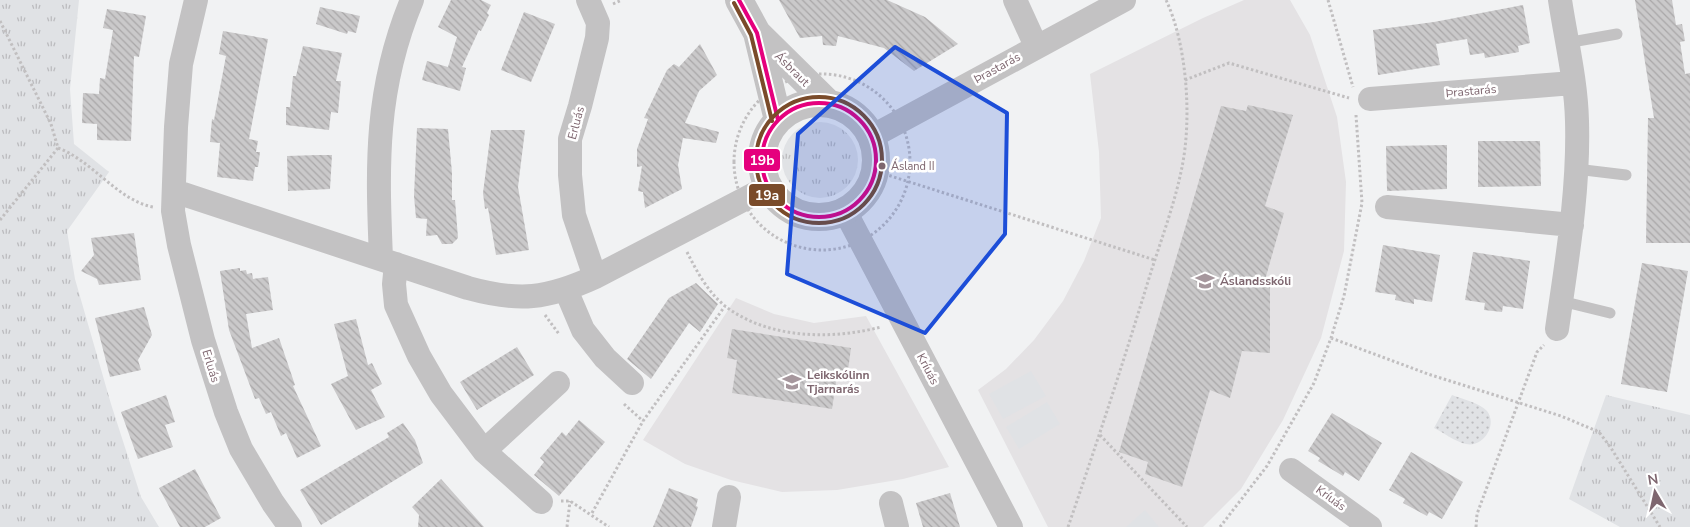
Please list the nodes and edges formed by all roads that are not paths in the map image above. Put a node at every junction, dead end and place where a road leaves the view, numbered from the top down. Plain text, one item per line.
1 (196, 0) edge
2 (412, 0) edge
3 (588, 0) edge
4 (739, 0) edge
5 (1016, 0) edge
6 (1124, 0) edge
7 (1560, 0) edge
8 (757, 33) junction
9 (1617, 34) dead end
10 (1566, 43) junction
11 (1036, 46) junction
12 (1573, 83) junction
13 (1358, 99) road end
14 (829, 104) junction
15 (778, 120) junction
16 (871, 137) junction
17 (1576, 170) junction
18 (1626, 176) dead end
19 (768, 187) junction
20 (174, 201) junction
21 (1387, 207) dead end
22 (845, 211) junction
23 (1572, 225) junction
24 (389, 261) junction
25 (595, 277) junction
26 (566, 290) junction
27 (1561, 301) junction
28 (1610, 313) dead end
29 (1557, 328) road end
30 (558, 383) dead end
31 (625, 390) road end
32 (484, 451) junction
33 (1291, 470) dead end
34 (729, 497) dead end
35 (541, 502) road end
36 (891, 503) dead end
37 (290, 527) edge
38 (724, 527) edge
39 (898, 527) edge
40 (1011, 527) edge
41 (1370, 527) edge

1 - 20 street, Erluás
2 - 24 street
3 - 25 street, Erluás
4 - 8 street, Ásbraut
5 - 11 street
6 - 11 street, Þrastarás
7 - 10 street
8 - 14 street, Ásbraut
8 - 15 street, Ásbraut
9 - 10 lane
10 - 12 street
11 - 16 street, Þrastarás
12 - 13 street, Þrastarás
12 - 17 street
14 - 15 street
14 - 16 street
15 - 19 street
16 - 22 street
17 - 18 lane
17 - 23 street
19 - 22 street
19 - 25 street
20 - 24 street
20 - 37 street, Erluás
21 - 23 street
22 - 40 street, Kríuás
23 - 27 street
24 - 26 street
24 - 32 street
25 - 26 street
26 - 31 street
27 - 28 lane
27 - 29 street
30 - 32 street
32 - 35 street
33 - 41 street, Kríuás
34 - 38 street
36 - 39 street

